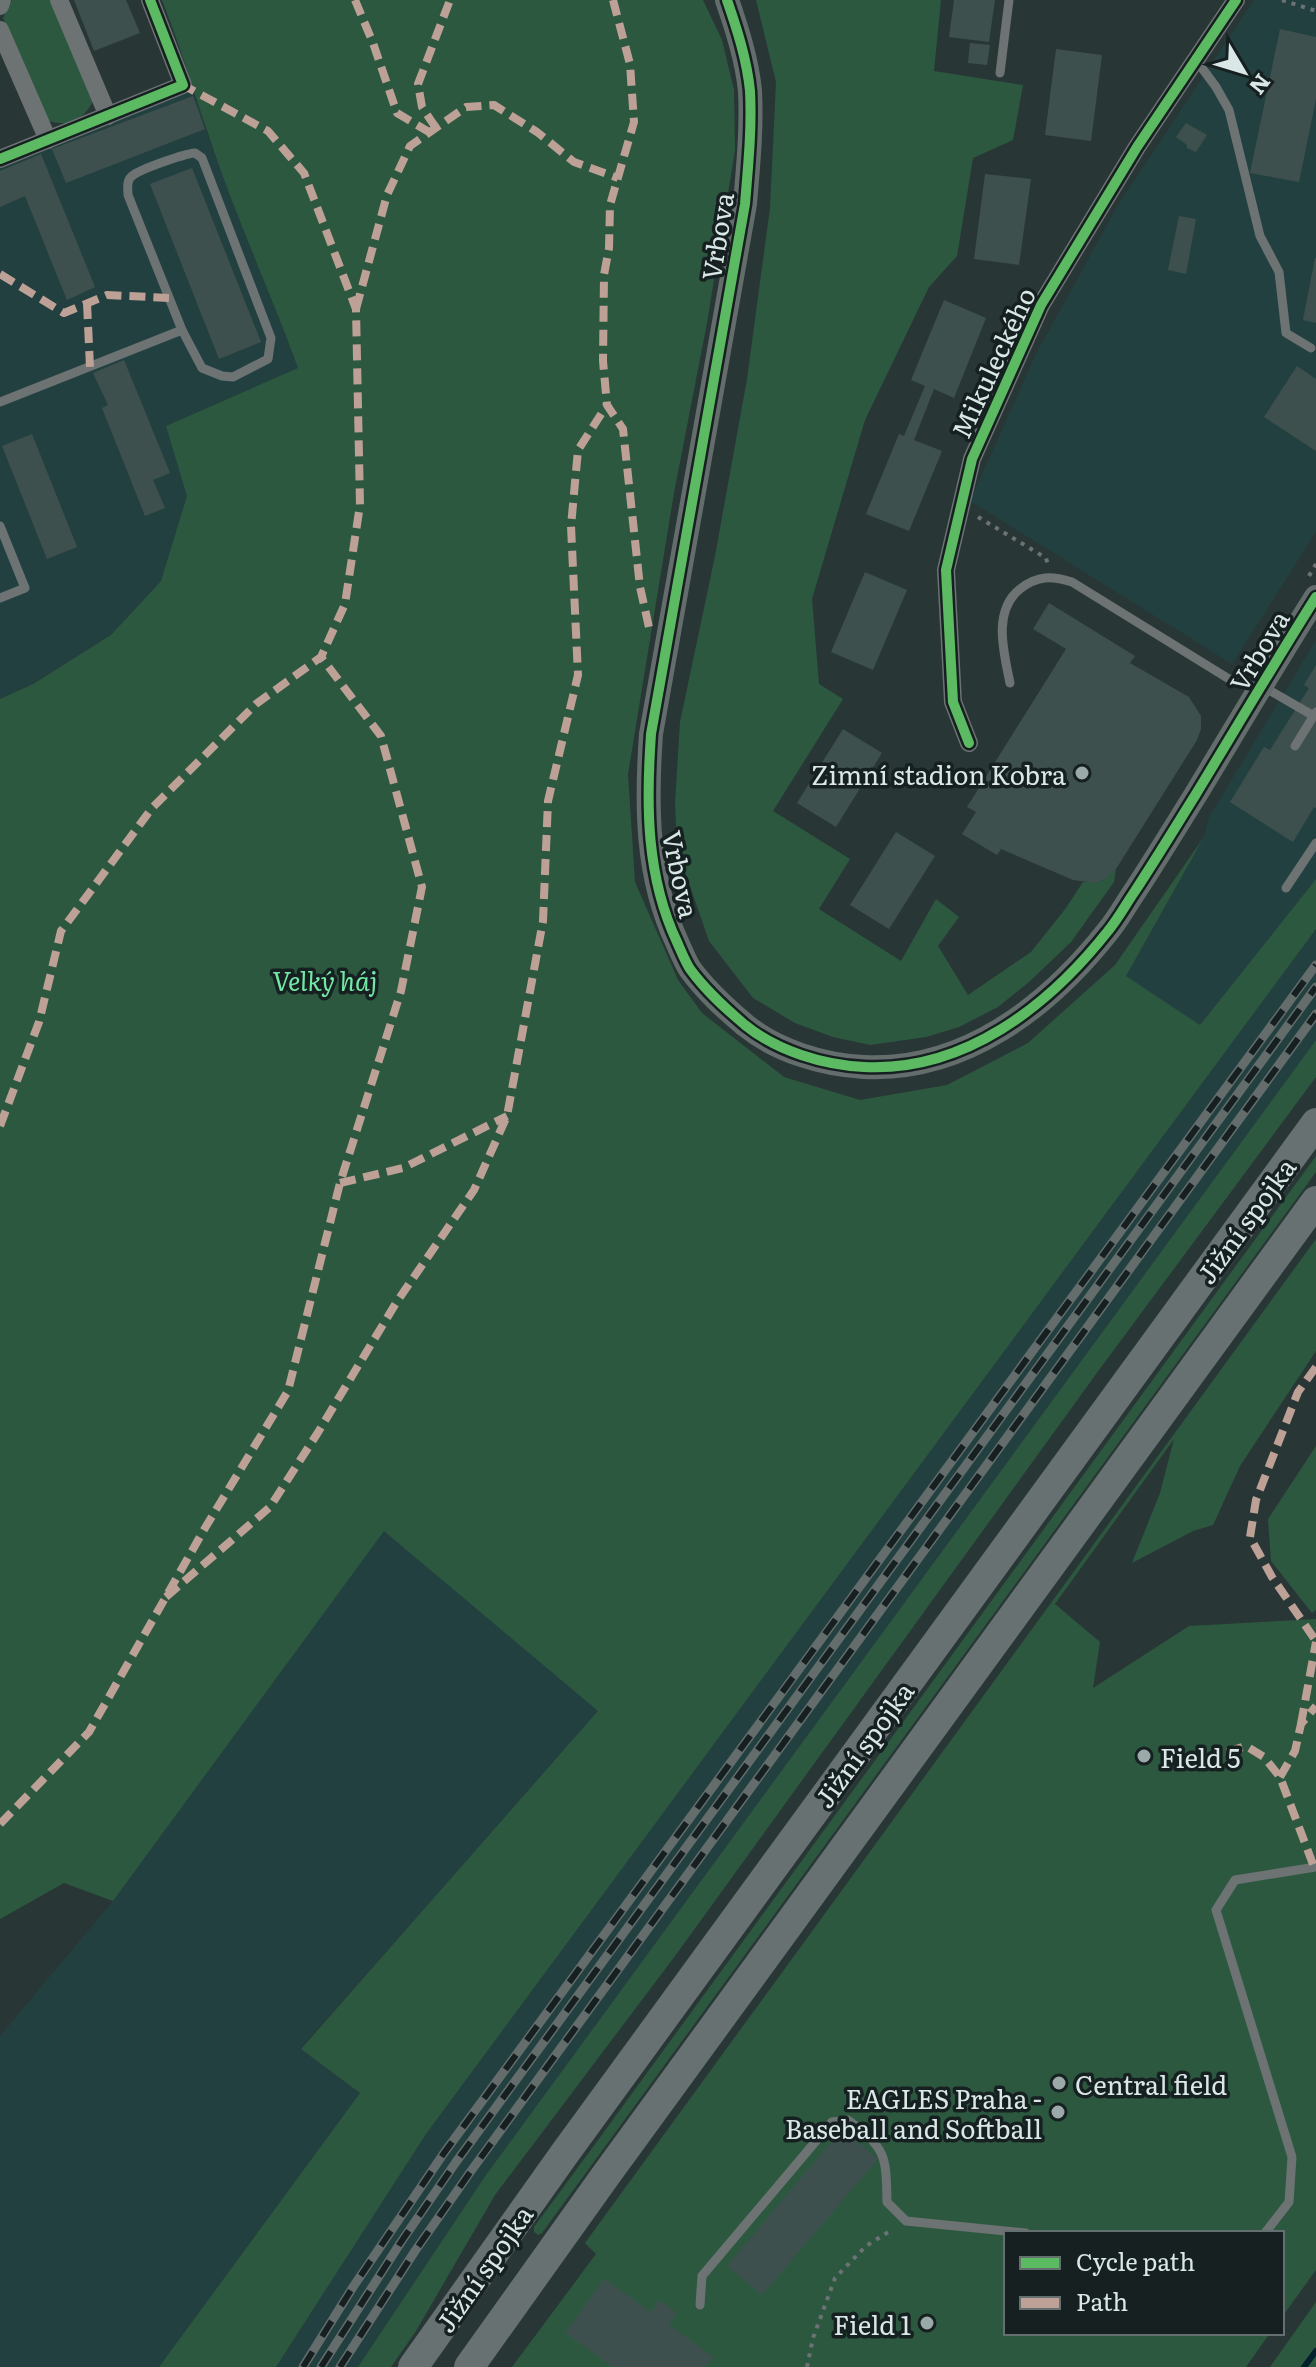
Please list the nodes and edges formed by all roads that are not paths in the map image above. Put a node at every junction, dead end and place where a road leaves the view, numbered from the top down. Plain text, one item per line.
1 (2, 0) edge
2 (59, 0) edge
3 (150, 0) edge
4 (727, 0) edge
5 (1009, 0) edge
6 (1236, 0) edge
7 (0, 6) edge
8 (0, 30) edge
9 (1196, 60) junction
10 (1000, 73) dead end
11 (108, 116) junction
12 (48, 140) junction
13 (0, 159) edge
14 (182, 330) junction
15 (1311, 348) dead end
16 (0, 402) edge
17 (0, 526) edge
18 (1316, 597) edge
19 (0, 598) edge
20 (1010, 683) dead end
21 (1262, 686) junction
22 (1315, 714) edge
23 (969, 743) dead end
24 (1295, 746) dead end
25 (1316, 843) edge
26 (1286, 888) dead end
27 (1316, 1123) edge
28 (1316, 1201) edge
29 (1316, 1867) edge
30 (1006, 2231) edge
31 (1267, 2231) edge
32 (700, 2305) dead end
33 (413, 2367) edge
34 (469, 2367) edge

1 - 7 street
2 - 11 street
3 - 11 street
4 - 21 main road, Vrbova
5 - 10 lane
6 - 9 street, Mikuleckého
8 - 12 street
9 - 15 lane
9 - 23 street, Mikuleckého
11 - 12 street
12 - 13 street
14 - 14 lane
14 - 16 lane
17 - 19 lane
18 - 21 main road, Vrbova
20 - 21 lane
21 - 22 lane
22 - 24 lane
25 - 26 lane
27 - 33 highway, Jižní spojka
28 - 34 highway, Jižní spojka
29 - 31 lane
30 - 32 lane

